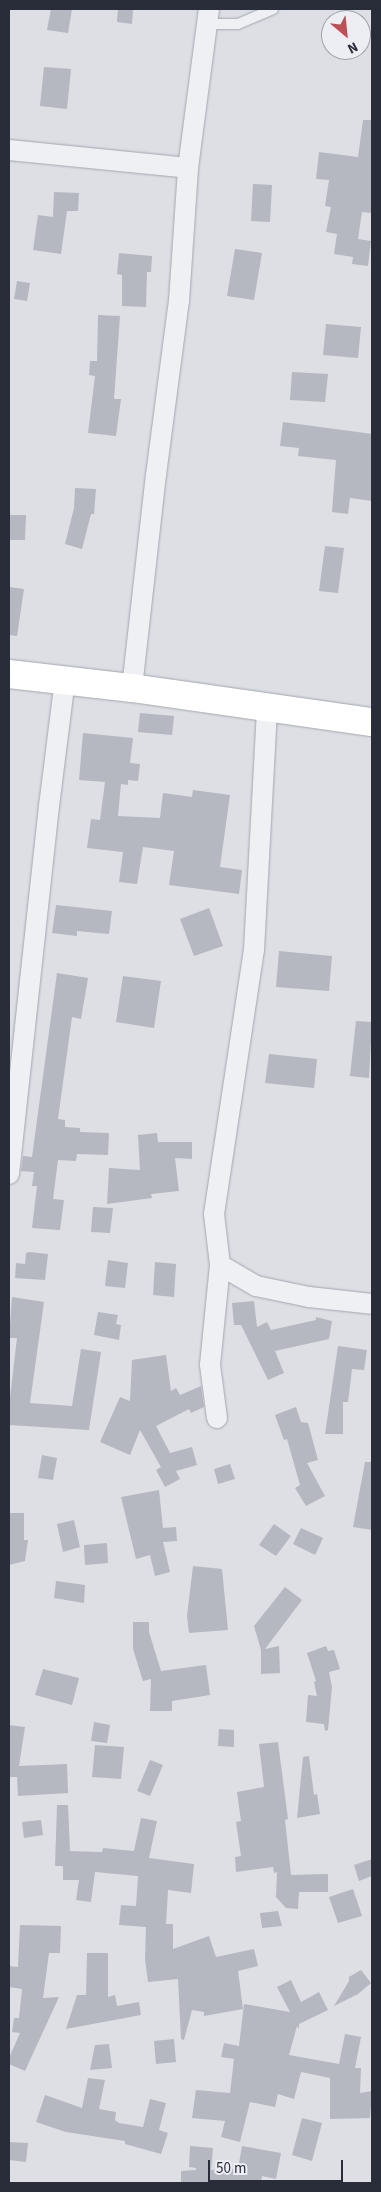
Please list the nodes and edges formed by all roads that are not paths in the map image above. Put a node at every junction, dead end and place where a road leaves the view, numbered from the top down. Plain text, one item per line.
1 (273, 9) edge
2 (208, 16) edge
3 (9, 150) edge
4 (188, 168) junction
5 (9, 674) edge
6 (65, 679) junction
7 (132, 688) junction
8 (267, 708) junction
9 (372, 722) edge
10 (9, 1174) edge
11 (220, 1265) junction
12 (372, 1304) edge
13 (217, 1418) dead end

1 - 2 lane
2 - 4 street
3 - 4 street
4 - 7 street
5 - 6 main road
6 - 7 main road
6 - 10 street
7 - 8 main road
8 - 9 main road
8 - 11 street
11 - 12 street
11 - 13 street

